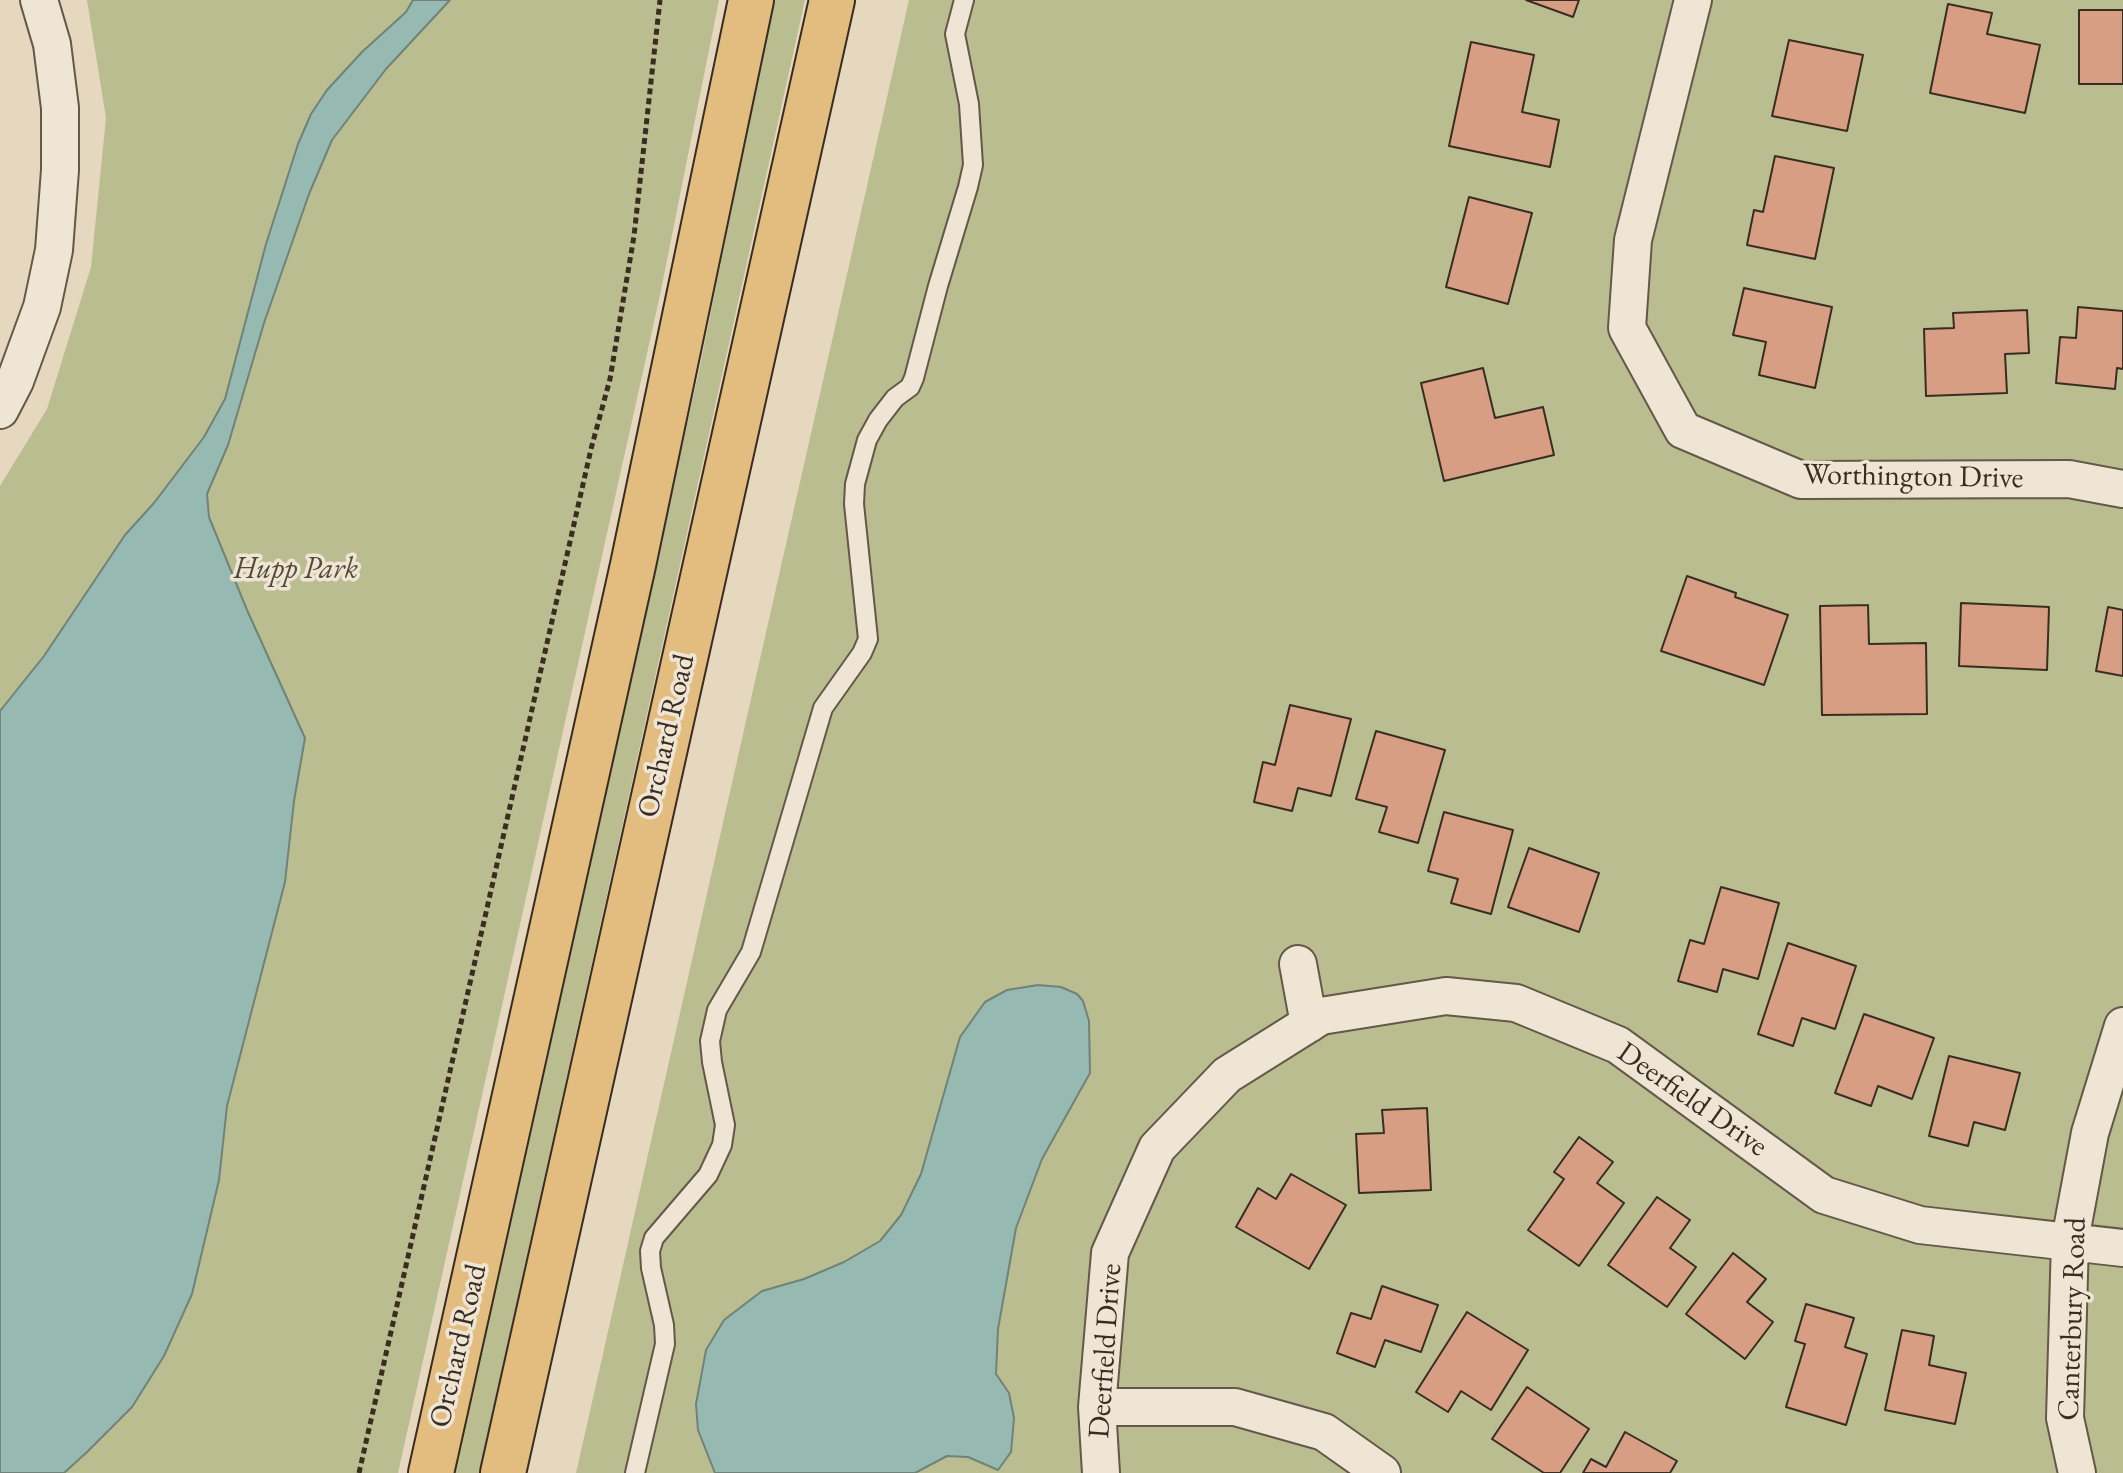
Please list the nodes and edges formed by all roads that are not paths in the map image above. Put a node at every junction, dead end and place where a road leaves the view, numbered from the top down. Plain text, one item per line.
1 (39, 0) edge
2 (751, 0) edge
3 (832, 0) edge
4 (964, 0) edge
5 (1693, 0) edge
6 (0, 410) edge
7 (2123, 489) edge
8 (1298, 964) dead end
9 (1309, 1024) junction
10 (2123, 1026) edge
11 (2070, 1240) junction
12 (2123, 1248) edge
13 (1097, 1407) junction
14 (431, 1473) edge
15 (503, 1473) edge
16 (635, 1473) edge
17 (1101, 1473) edge
18 (1382, 1473) edge
19 (2077, 1473) edge

1 - 6 street
2 - 14 main road, Orchard Road
3 - 15 main road, Orchard Road
4 - 16 lane
5 - 7 street, Worthington Drive
8 - 9 street
9 - 11 street, Deerfield Drive
9 - 13 street, Deerfield Drive
10 - 11 street, Canterbury Road
11 - 12 street, Deerfield Drive
11 - 19 street, Canterbury Road
13 - 17 street, Deerfield Drive
13 - 18 street

